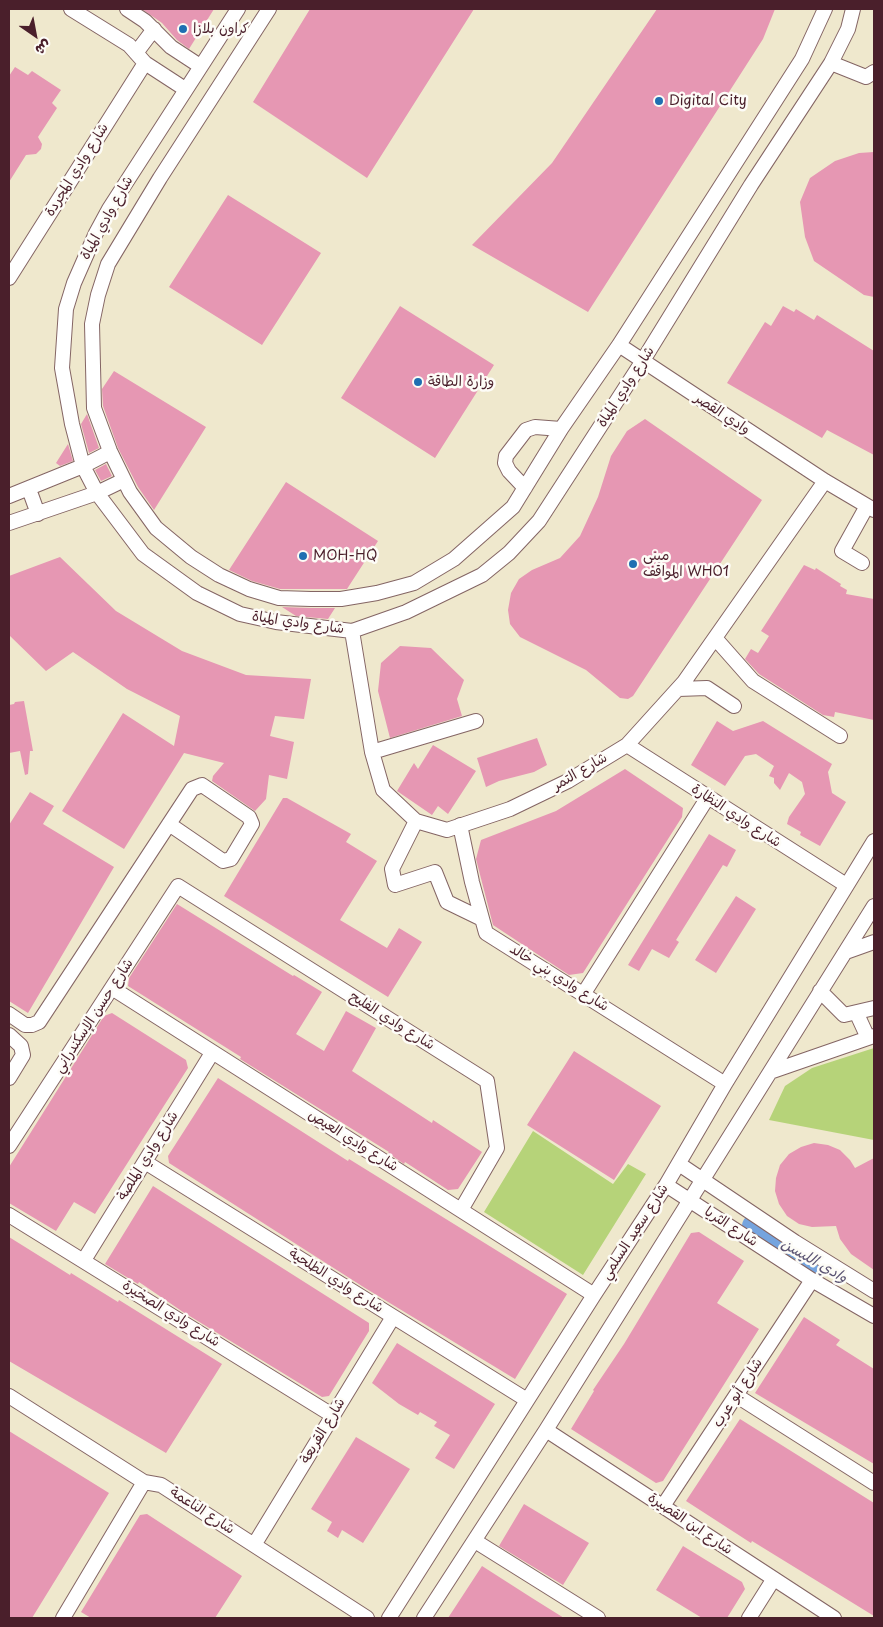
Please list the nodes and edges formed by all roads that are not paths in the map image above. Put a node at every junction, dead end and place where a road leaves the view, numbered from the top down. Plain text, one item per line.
1 (71, 9) edge
2 (127, 9) edge
3 (238, 9) edge
4 (269, 9) edge
5 (825, 9) edge
6 (854, 9) edge
7 (154, 29) junction
8 (140, 58) junction
9 (832, 63) junction
10 (200, 66) junction
11 (874, 72) edge
12 (185, 90) junction
13 (9, 278) edge
14 (619, 346) junction
15 (642, 362) junction
16 (562, 429) junction
17 (110, 452) junction
18 (84, 466) junction
19 (124, 480) junction
20 (825, 481) junction
21 (525, 488) junction
22 (29, 489) junction
23 (97, 493) junction
24 (9, 496) edge
25 (871, 508) edge
26 (38, 514) junction
27 (9, 523) edge
28 (862, 563) dead end
29 (352, 631) junction
30 (715, 638) junction
31 (678, 689) junction
32 (734, 706) dead end
33 (476, 721) dead end
34 (840, 736) dead end
35 (627, 745) junction
36 (372, 752) junction
37 (708, 797) junction
38 (416, 821) junction
39 (169, 824) junction
40 (460, 825) junction
41 (874, 841) edge
42 (846, 885) junction
43 (178, 886) joint
44 (874, 906) edge
45 (482, 919) junction
46 (874, 942) edge
47 (846, 952) junction
48 (112, 988) junction
49 (820, 991) junction
50 (584, 993) junction
51 (874, 1008) edge
52 (9, 1014) edge
53 (857, 1014) junction
54 (9, 1036) edge
55 (871, 1037) edge
56 (212, 1053) junction
57 (772, 1071) junction
58 (9, 1078) edge
59 (725, 1084) junction
60 (9, 1146) edge
61 (145, 1162) junction
62 (679, 1164) junction
63 (702, 1180) junction
64 (666, 1186) junction
65 (689, 1199) junction
66 (461, 1210) junction
67 (9, 1215) edge
68 (84, 1260) junction
69 (812, 1280) junction
70 (874, 1290) edge
71 (594, 1295) junction
72 (874, 1316) edge
73 (393, 1317) junction
74 (9, 1396) edge
75 (737, 1396) junction
76 (527, 1400) junction
77 (332, 1415) junction
78 (546, 1430) junction
79 (144, 1482) junction
80 (874, 1483) edge
81 (663, 1506) junction
82 (475, 1541) junction
83 (254, 1545) junction
84 (773, 1580) junction
85 (68, 1616) edge
86 (367, 1618) edge
87 (389, 1618) edge
88 (424, 1618) edge
89 (598, 1618) edge
90 (749, 1618) edge
91 (834, 1618) edge

1 - 8 street
2 - 7 street
3 - 10 street, شارع وادي المياة
4 - 17 street, شارع وادي المياة
5 - 14 street, شارع وادي المياة
6 - 9 street, شارع وادي المياة
7 - 8 street, شارع وادي المجردة
7 - 10 street
8 - 12 street
8 - 13 street, شارع وادي المجردة
9 - 11 street
9 - 15 street, شارع وادي المياة
10 - 12 street, شارع وادي المياة
12 - 18 street, شارع وادي المياة
14 - 15 street, وادي القصر
14 - 16 street, شارع وادي المياة
15 - 20 street, وادي القصر
15 - 29 street, شارع وادي المياة
16 - 21 street, شارع وادي المياة
16 - 21 street
17 - 18 street
17 - 19 street, شارع وادي المياة
18 - 22 street
18 - 23 street, شارع وادي المياة
19 - 21 street, شارع وادي المياة
19 - 23 street
20 - 25 street, وادي القصر
20 - 30 street, شارع التمر
22 - 24 street
22 - 26 street
23 - 26 street
23 - 29 street, شارع وادي المياة
25 - 28 street
26 - 27 street
29 - 36 street, شارع التمر
30 - 31 street, شارع التمر
30 - 34 street
31 - 32 street
31 - 35 street, شارع التمر
33 - 36 street
35 - 37 street, شارع وادي النظارة
35 - 40 street, شارع التمر
36 - 38 street, شارع التمر
37 - 42 street, شارع وادي النظارة
37 - 50 street
38 - 40 street, شارع التمر
38 - 45 street
39 - 39 street
39 - 52 street
40 - 45 street, شارع وادي بني خالد
41 - 42 street, شارع سعيد السلمي
42 - 59 street, شارع سعيد السلمي
43 - 48 street, شارع حسن الإسكندراني
43 - 66 street, شارع وادي الفليح
44 - 47 street, شارع سعيد السلمي
45 - 50 street, شارع وادي بني خالد
46 - 47 street
47 - 49 street, شارع سعيد السلمي
48 - 56 street, شارع وادي العيص
48 - 60 street, شارع حسن الإسكندراني
49 - 53 street
49 - 57 street, شارع سعيد السلمي
50 - 59 street, شارع وادي بني خالد
51 - 53 street
53 - 55 street
54 - 58 street
55 - 57 street
56 - 61 street, شارع وادي الملصة
56 - 66 street, شارع وادي العيص
57 - 63 street, شارع سعيد السلمي
59 - 62 street, شارع سعيد السلمي
61 - 68 street, شارع وادي الملصة
61 - 73 street, شارع وادي الطلحية
62 - 63 street, شارع الثريا
62 - 64 street, شارع سعيد السلمي
63 - 65 street, شارع سعيد السلمي
63 - 70 street, شارع الثريا
64 - 65 street, شارع الثريا
64 - 71 street, شارع سعيد السلمي
65 - 69 street, شارع الثريا
65 - 78 street, شارع سعيد السلمي
66 - 71 street, شارع وادي العيص
67 - 68 street, شارع وادي الصخيرة
68 - 77 street, شارع وادي الصخيرة
69 - 72 street, شارع الثريا
69 - 75 street, شارع أبو عرب
71 - 76 street, شارع سعيد السلمي
73 - 76 street, شارع وادي الطلحية
73 - 77 street, شارع القريعة
74 - 79 street, شارع الناعمة
75 - 80 street
75 - 81 street, شارع أبو عرب
76 - 87 street, شارع سعيد السلمي
77 - 83 street, شارع القريعة
78 - 81 street, شارع ابن القصيرة
78 - 82 street, شارع سعيد السلمي
79 - 83 street, شارع الناعمة
79 - 85 street
81 - 84 street, شارع ابن القصيرة
82 - 88 street, شارع سعيد السلمي
82 - 89 street
83 - 86 street, شارع الناعمة
84 - 90 street
84 - 91 street, شارع ابن القصيرة

